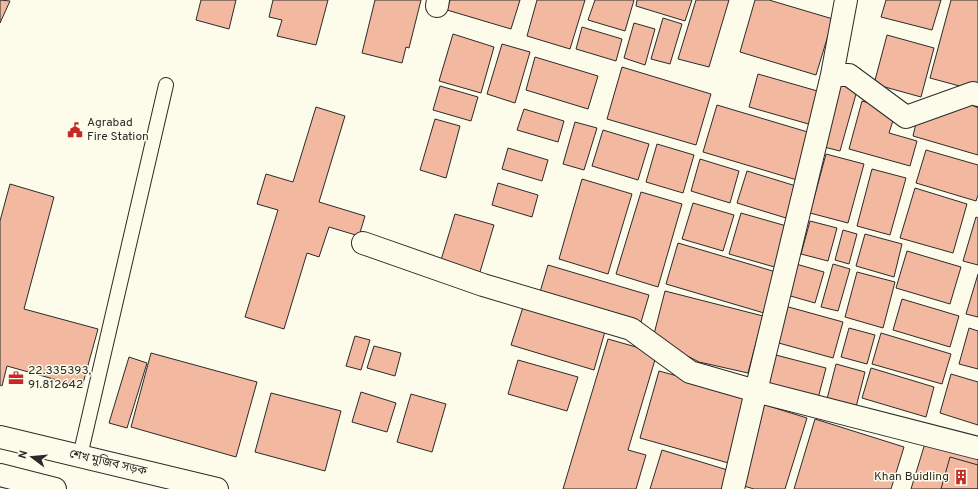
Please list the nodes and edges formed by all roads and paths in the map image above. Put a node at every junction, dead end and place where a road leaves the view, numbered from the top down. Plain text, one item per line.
1 (846, 0) edge
2 (832, 75) junction
3 (166, 85) dead end
4 (978, 95) edge
5 (363, 243) dead end
6 (756, 391) junction
7 (0, 437) edge
8 (0, 441) edge
9 (978, 448) edge
10 (80, 456) junction
11 (0, 475) edge
12 (55, 489) edge
13 (191, 489) edge
14 (217, 489) edge
15 (733, 489) edge

1 - 2 main road
2 - 4 main road
2 - 6 main road
3 - 10 lane
5 - 6 main road
6 - 9 main road
6 - 15 main road
7 - 10 main road, শেখ মুজিব সড়ক
8 - 13 main road
10 - 14 main road, শেখ মুজিব সড়ক
11 - 12 main road

